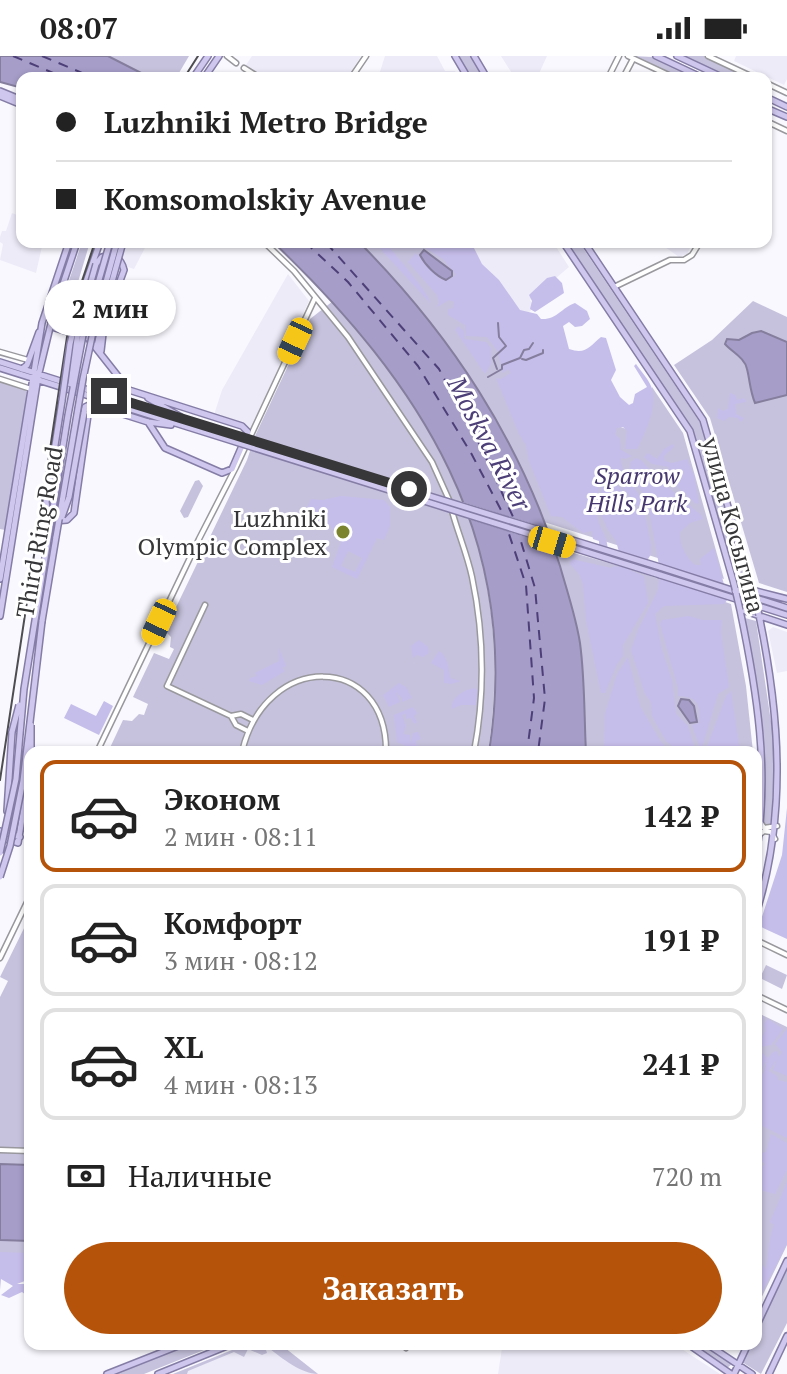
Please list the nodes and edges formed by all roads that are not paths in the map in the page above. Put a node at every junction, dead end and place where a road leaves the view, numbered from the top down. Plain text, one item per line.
1 (227, 56) edge
2 (656, 56) edge
3 (677, 56) edge
4 (708, 56) edge
5 (726, 56) edge
6 (631, 57) edge
7 (618, 59) edge
8 (236, 63) dead end
9 (722, 63) junction
10 (628, 67) junction
11 (244, 68) dead end
12 (250, 72) edge
13 (626, 72) edge
14 (662, 72) edge
15 (690, 72) edge
16 (711, 72) edge
17 (742, 72) edge
18 (67, 248) edge
19 (75, 248) edge
20 (98, 248) edge
21 (108, 248) edge
22 (118, 248) edge
23 (119, 248) edge
24 (270, 248) edge
25 (567, 248) edge
26 (588, 248) edge
27 (696, 248) edge
28 (614, 287) junction
29 (315, 298) junction
30 (42, 323) junction
31 (51, 323) junction
32 (49, 332) junction
33 (41, 335) junction
34 (95, 345) junction
35 (0, 352) edge
36 (102, 355) junction
37 (32, 361) junction
38 (0, 365) edge
39 (22, 369) junction
40 (36, 376) junction
41 (0, 379) edge
42 (31, 389) junction
43 (141, 394) junction
44 (85, 395) junction
45 (102, 407) junction
46 (68, 415) junction
47 (148, 422) junction
48 (196, 424) junction
49 (186, 427) junction
50 (245, 427) junction
51 (253, 431) junction
52 (11, 531) junction
53 (0, 533) edge
54 (56, 537) junction
55 (8, 541) junction
56 (4, 561) junction
57 (0, 570) edge
58 (0, 579) edge
59 (752, 589) junction
60 (735, 591) junction
61 (787, 599) edge
62 (205, 605) dead end
63 (787, 608) edge
64 (744, 610) junction
65 (758, 614) junction
66 (787, 615) edge
67 (0, 616) edge
68 (787, 625) edge
69 (24, 689) junction
70 (29, 711) junction
71 (231, 716) junction
72 (253, 720) junction
73 (248, 731) junction
74 (26, 746) edge
75 (31, 746) edge
76 (100, 746) edge
77 (244, 746) edge
78 (385, 746) edge
79 (475, 746) edge
80 (761, 746) edge
81 (762, 761) edge
82 (24, 769) edge
83 (762, 800) edge
84 (24, 812) edge
85 (762, 825) edge
86 (777, 826) junction
87 (1, 829) edge
88 (762, 833) edge
89 (775, 839) junction
90 (0, 853) edge
91 (0, 877) edge
92 (762, 895) edge
93 (24, 908) edge
94 (762, 943) edge
95 (787, 955) edge
96 (0, 958) edge
97 (762, 998) edge
98 (787, 1010) edge
99 (0, 1150) edge
100 (24, 1151) edge
101 (787, 1261) edge
102 (762, 1314) edge
103 (787, 1336) edge
104 (168, 1350) edge
105 (217, 1350) edge
106 (697, 1350) edge
107 (716, 1350) edge
108 (745, 1350) edge
109 (738, 1365) junction
110 (107, 1374) edge
111 (158, 1374) edge
112 (733, 1374) edge
113 (752, 1374) edge
114 (769, 1374) edge

1 - 8 street
2 - 15 main road
3 - 16 main road
4 - 9 street
5 - 9 street
6 - 10 street
6 - 14 street
7 - 10 street
9 - 17 street
10 - 13 street
11 - 12 street
18 - 30 main road
19 - 31 main road
20 - 45 main road, bridge
21 - 46 main road, Third Ring Road, bridge
22 - 54 main road, Third Ring Road, bridge
23 - 34 main road, bridge
24 - 29 street
25 - 60 main road, улица Косыгина, bridge
26 - 28 main road, улица Косыгина
27 - 28 street
28 - 59 main road, улица Косыгина
29 - 51 street
29 - 79 street
30 - 33 main road
30 - 37 main road
31 - 32 main road
31 - 34 main road
32 - 33 main road
32 - 34 main road
32 - 40 main road
33 - 37 main road
34 - 36 main road
35 - 37 street
36 - 43 main road
36 - 46 main road, bridge
37 - 39 main road
37 - 40 main road
38 - 39 main road
38 - 40 main road
39 - 40 main road
40 - 42 main road
40 - 44 main road
40 - 48 main road
40 - 52 main road
41 - 42 street
42 - 52 main road
43 - 48 main road
43 - 50 main road
44 - 45 main road
44 - 49 main road
45 - 47 main road
45 - 54 main road, bridge
46 - 69 main road, Third Ring Road, bridge
47 - 49 main road
47 - 50 main road
48 - 63 main road, bridge
49 - 66 main road, bridge
50 - 51 street
51 - 76 street
52 - 53 street
52 - 55 main road
52 - 67 main road
53 - 55 street
54 - 70 main road, Third Ring Road, bridge
55 - 56 main road
56 - 57 street
56 - 58 main road
59 - 60 main road, bridge
59 - 61 main road
59 - 65 main road, улица Косыгина, bridge
60 - 64 main road, улица Косыгина, bridge
60 - 65 main road, bridge
62 - 71 street
64 - 65 main road, bridge
64 - 80 main road, улица Косыгина
65 - 68 main road
65 - 86 main road, улица Косыгина
69 - 87 main road, bridge
69 - 90 main road, Third Ring Road, bridge
70 - 74 main road, Third Ring Road, bridge
70 - 75 main road, bridge
71 - 72 street
71 - 73 street
72 - 73 street
72 - 78 street
73 - 77 street
81 - 83 main road, улица Косыгина
82 - 91 main road, Third Ring Road, bridge
84 - 87 main road, bridge
85 - 86 street
86 - 89 main road, улица Косыгина
88 - 89 street
89 - 92 main road, улица Косыгина
93 - 96 street
94 - 95 street
97 - 98 street
99 - 100 street
101 - 102 main road
103 - 114 main road
104 - 110 main road
105 - 111 main road
106 - 112 main road
107 - 109 main road
108 - 109 main road
109 - 112 main road
109 - 113 main road

